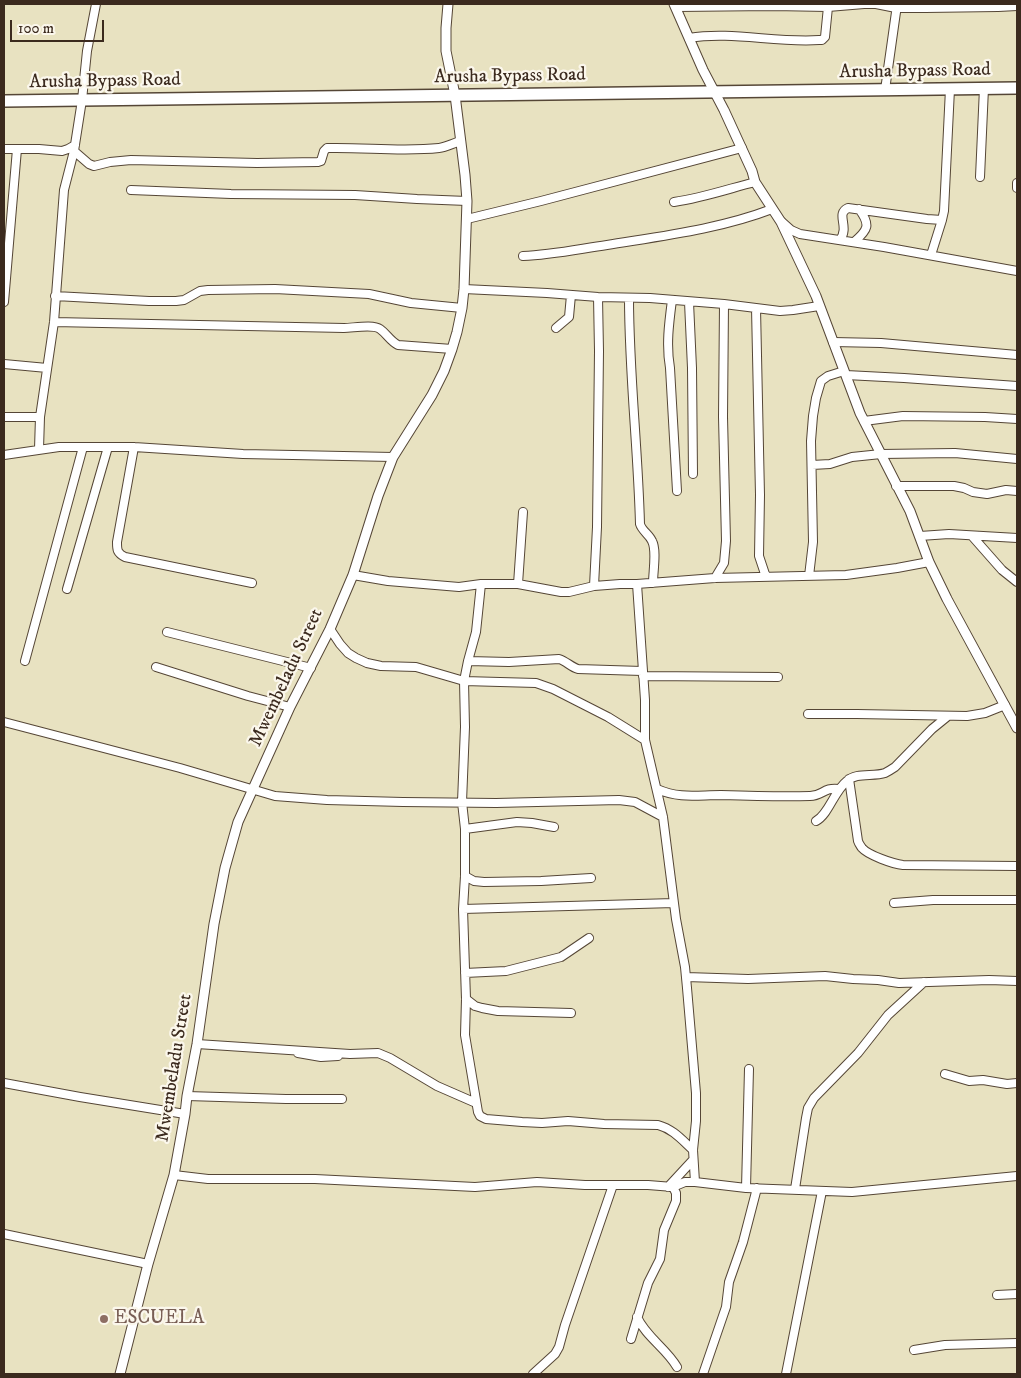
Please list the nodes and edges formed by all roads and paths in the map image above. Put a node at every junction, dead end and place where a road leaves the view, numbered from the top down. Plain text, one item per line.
1 (96, 4) edge
2 (448, 4) edge
3 (675, 5) edge
4 (896, 6) edge
5 (1017, 6) edge
6 (828, 7) junction
7 (689, 38) junction
8 (984, 88) junction
9 (1017, 88) edge
10 (950, 89) junction
11 (885, 90) junction
12 (715, 92) junction
13 (455, 95) junction
14 (82, 100) junction
15 (4, 101) edge
16 (461, 141) junction
17 (74, 148) junction
18 (742, 148) junction
19 (4, 149) edge
20 (17, 149) junction
21 (980, 177) dead end
22 (755, 182) junction
23 (1017, 183) edge
24 (1017, 188) edge
25 (131, 190) dead end
26 (467, 201) junction
27 (674, 202) dead end
28 (772, 209) junction
29 (859, 209) junction
30 (467, 219) junction
31 (779, 219) junction
32 (942, 220) junction
33 (840, 240) junction
34 (854, 242) junction
35 (931, 255) junction
36 (523, 256) dead end
37 (1017, 271) edge
38 (464, 289) junction
39 (571, 295) junction
40 (55, 296) junction
41 (598, 297) junction
42 (629, 298) junction
43 (672, 300) junction
44 (4, 302) edge
45 (689, 302) junction
46 (724, 304) junction
47 (819, 306) junction
48 (462, 308) junction
49 (756, 308) junction
50 (54, 322) junction
51 (556, 328) dead end
52 (833, 342) junction
53 (452, 349) junction
54 (1017, 355) edge
55 (4, 364) edge
56 (47, 368) junction
57 (845, 373) junction
58 (1017, 386) edge
59 (4, 417) edge
60 (40, 417) junction
61 (1017, 419) edge
62 (864, 421) junction
63 (83, 447) junction
64 (108, 447) junction
65 (134, 447) junction
66 (39, 449) junction
67 (881, 454) junction
68 (4, 455) edge
69 (393, 457) junction
70 (1017, 459) edge
71 (812, 465) junction
72 (693, 474) dead end
73 (896, 486) junction
74 (677, 491) dead end
75 (1017, 491) edge
76 (524, 512) dead end
77 (920, 536) junction
78 (972, 536) junction
79 (1017, 538) edge
80 (929, 562) junction
81 (353, 575) junction
82 (809, 576) junction
83 (766, 577) junction
84 (715, 578) junction
85 (1017, 582) edge
86 (252, 583) dead end
87 (653, 583) junction
88 (481, 584) junction
89 (518, 584) junction
90 (637, 584) junction
91 (594, 586) junction
92 (67, 588) dead end
93 (330, 629) junction
94 (167, 632) dead end
95 (25, 661) dead end
96 (468, 661) junction
97 (156, 667) dead end
98 (311, 668) junction
99 (642, 674) junction
100 (778, 677) dead end
101 (464, 681) junction
102 (1005, 704) junction
103 (290, 707) junction
104 (808, 714) dead end
105 (948, 716) junction
106 (4, 722) edge
107 (1017, 728) edge
108 (645, 740) junction
109 (849, 779) junction
110 (657, 789) junction
111 (839, 789) junction
112 (253, 790) junction
113 (462, 802) junction
114 (663, 817) junction
115 (816, 821) dead end
116 (554, 827) dead end
117 (465, 829) junction
118 (1017, 866) edge
119 (465, 876) junction
120 (591, 878) dead end
121 (1017, 900) edge
122 (894, 903) dead end
123 (674, 904) junction
124 (463, 910) junction
125 (588, 938) dead end
126 (465, 973) junction
127 (686, 977) junction
128 (1017, 981) edge
129 (924, 982) junction
130 (466, 999) junction
131 (571, 1013) dead end
132 (197, 1044) junction
133 (749, 1069) dead end
134 (945, 1074) dead end
135 (4, 1083) edge
136 (1017, 1084) edge
137 (187, 1096) junction
138 (342, 1099) dead end
139 (476, 1104) junction
140 (185, 1114) junction
141 (693, 1150) junction
142 (693, 1160) junction
143 (174, 1175) junction
144 (1017, 1176) edge
145 (695, 1182) junction
146 (613, 1185) junction
147 (670, 1187) junction
148 (746, 1188) junction
149 (757, 1188) junction
150 (795, 1189) junction
151 (822, 1191) junction
152 (4, 1234) edge
153 (148, 1264) junction
154 (1017, 1294) edge
155 (997, 1295) dead end
156 (637, 1317) junction
157 (631, 1339) dead end
158 (1017, 1342) edge
159 (914, 1350) dead end
160 (677, 1367) dead end
161 (120, 1374) edge
162 (532, 1374) edge
163 (703, 1374) edge
164 (786, 1374) edge

1 - 14 street
2 - 13 street, Mwembeladu Street
3 - 6 street
3 - 7 street
4 - 5 street
4 - 6 street
4 - 11 street
6 - 7 street
7 - 12 street
8 - 9 main road, Arusha Bypass Road
8 - 10 main road, Arusha Bypass Road
8 - 21 street
10 - 11 main road, Arusha Bypass Road
10 - 32 street
11 - 12 main road, Arusha Bypass Road
12 - 13 main road, Arusha Bypass Road
12 - 18 street
13 - 14 main road, Arusha Bypass Road
13 - 16 street, Mwembeladu Street
14 - 15 main road, Arusha Bypass Road
14 - 17 street
16 - 17 street
16 - 26 street, Mwembeladu Street
17 - 20 street
17 - 40 street
18 - 22 street
18 - 30 street
19 - 20 street
20 - 44 street
22 - 27 street
22 - 28 street
23 - 24 street
25 - 26 street
26 - 30 street, Mwembeladu Street
28 - 31 street
28 - 36 street
29 - 32 street
29 - 33 street
29 - 34 street
30 - 38 street, Mwembeladu Street
31 - 33 street
31 - 47 street
32 - 35 street
33 - 34 street
34 - 35 street
35 - 37 street
38 - 39 street
38 - 48 street, Mwembeladu Street
39 - 41 street
39 - 51 street
40 - 48 street
40 - 50 street
41 - 42 street
41 - 91 street
42 - 43 street
42 - 87 street
43 - 45 street
43 - 74 street
45 - 46 street
45 - 72 street
46 - 49 street
46 - 84 street
47 - 49 street
47 - 52 street
48 - 53 street, Mwembeladu Street
49 - 83 street
50 - 53 street
50 - 56 street
52 - 54 street
52 - 57 street
53 - 69 street, Mwembeladu Street
55 - 56 street
56 - 60 street
57 - 58 street
57 - 62 street
57 - 71 street
59 - 60 street
60 - 66 street
61 - 62 street
62 - 67 street
63 - 64 street
63 - 66 street
63 - 95 street
64 - 65 street
64 - 92 street
65 - 69 street
65 - 86 street
66 - 68 street
67 - 70 street
67 - 71 street
67 - 73 street
69 - 81 street, Mwembeladu Street
71 - 82 street
73 - 75 street
73 - 77 street
76 - 89 street
77 - 78 street
77 - 80 street
78 - 79 street
78 - 85 street
80 - 82 street
80 - 102 street
81 - 88 street
81 - 93 street, Mwembeladu Street
82 - 83 street
83 - 84 street
84 - 87 street
87 - 90 street
88 - 89 street
88 - 96 street
89 - 91 street
90 - 91 street
90 - 99 street
93 - 98 street, Mwembeladu Street
93 - 101 street
94 - 98 street
96 - 99 street
96 - 101 street
97 - 103 street
98 - 103 street, Mwembeladu Street
99 - 100 street
99 - 108 street
101 - 108 street
101 - 113 street
102 - 105 street
102 - 107 street
103 - 112 street, Mwembeladu Street
104 - 105 street
105 - 109 street
106 - 112 street
108 - 110 street
109 - 111 street
109 - 118 street
110 - 111 street
110 - 114 street
111 - 115 street
112 - 113 street
112 - 132 street, Mwembeladu Street
113 - 114 street
113 - 117 street
114 - 123 street
116 - 117 street
117 - 119 street
119 - 120 street
119 - 124 street
121 - 122 street
123 - 124 street
123 - 127 street
124 - 126 street
125 - 126 street
126 - 130 street
127 - 129 street
127 - 141 street
128 - 129 street
129 - 150 street
130 - 131 street
130 - 139 street
132 - 137 street, Mwembeladu Street
132 - 139 street
133 - 148 street
134 - 136 street
135 - 140 street
137 - 138 street
137 - 140 street, Mwembeladu Street
139 - 141 street
140 - 143 street, Mwembeladu Street
141 - 142 street
142 - 145 street
142 - 147 street
143 - 146 street
143 - 153 street, Mwembeladu Street
144 - 151 street
145 - 147 street
145 - 148 street
146 - 147 street
146 - 162 street
147 - 156 street
148 - 149 street
149 - 150 street
149 - 163 street
150 - 151 street
151 - 164 street
152 - 153 street
153 - 161 street, Mwembeladu Street
154 - 155 street
156 - 157 street
156 - 160 street
158 - 159 street

